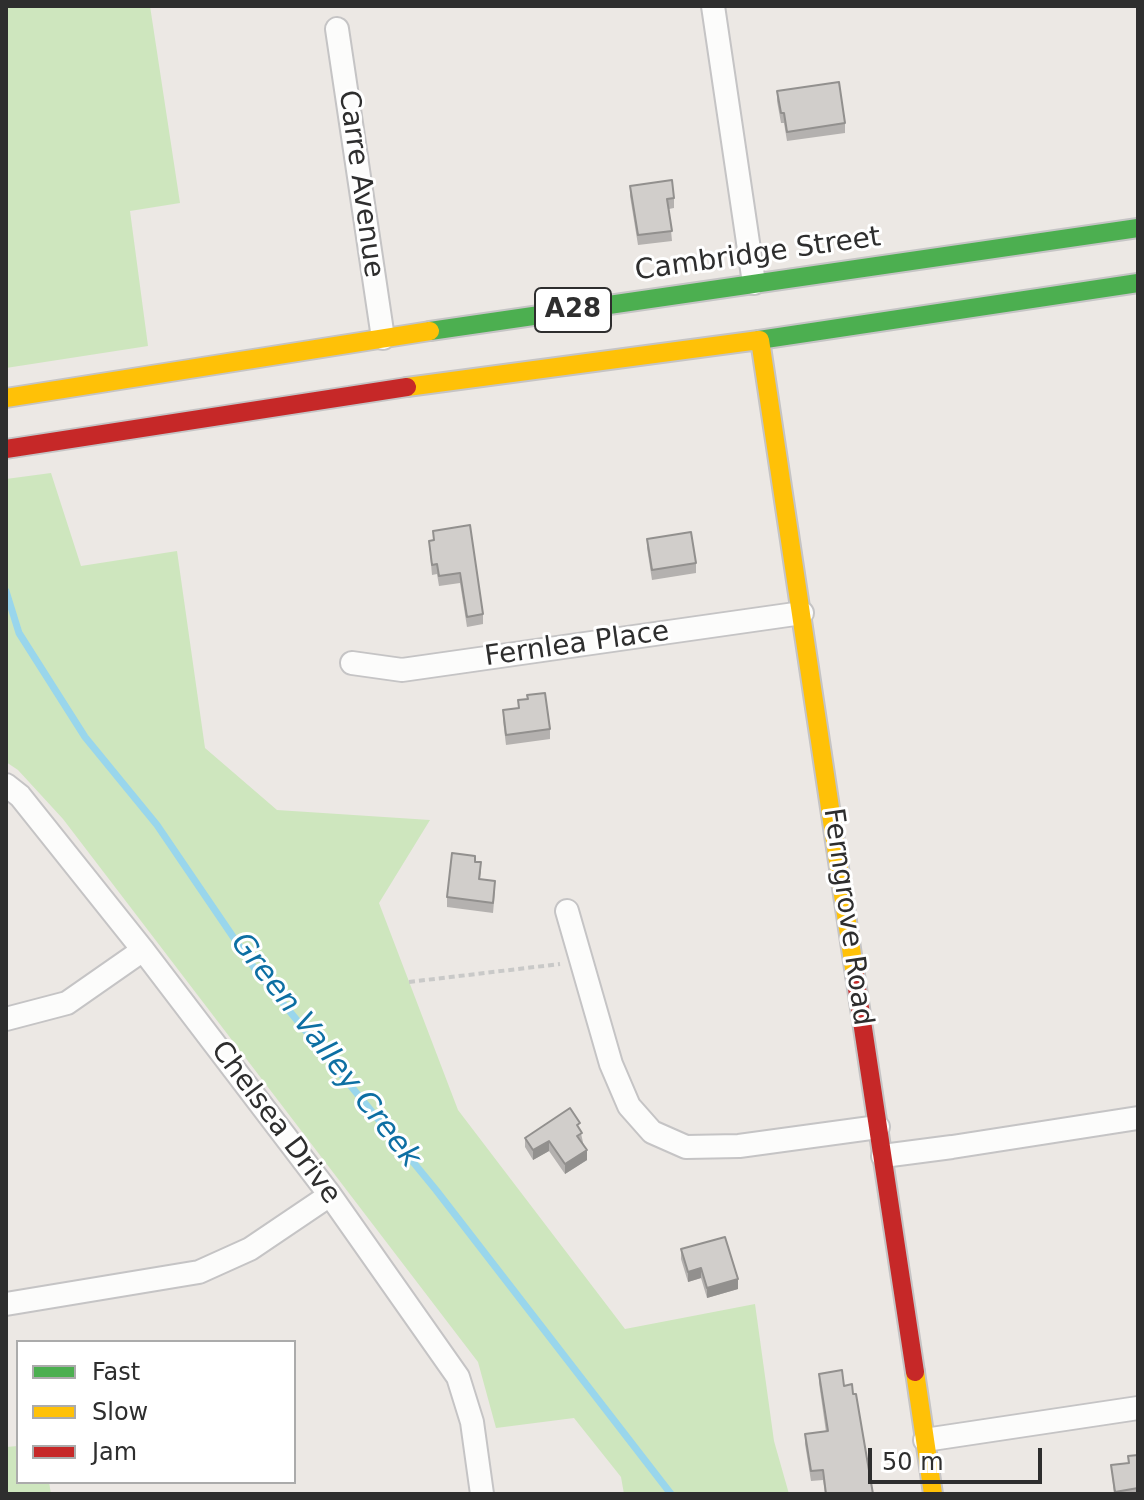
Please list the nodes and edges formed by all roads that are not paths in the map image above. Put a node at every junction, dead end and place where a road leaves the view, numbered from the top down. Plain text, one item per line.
1 (713, 6) edge
2 (337, 29) dead end
3 (1138, 228) edge
4 (754, 283) junction
5 (1138, 283) edge
6 (383, 338) junction
7 (760, 340) junction
8 (8, 398) edge
9 (10, 449) edge
10 (802, 613) junction
11 (352, 663) dead end
12 (6, 785) edge
13 (567, 911) dead end
14 (143, 950) junction
15 (6, 1019) edge
16 (1138, 1118) edge
17 (878, 1127) junction
18 (883, 1156) junction
19 (330, 1195) junction
20 (6, 1304) edge
21 (1138, 1408) edge
22 (925, 1440) junction
23 (482, 1494) edge
24 (933, 1494) edge

1 - 4 street
2 - 6 street, Carre Avenue
3 - 4 main road, Cambridge Street / A28
4 - 6 main road, Cambridge Street / A28
5 - 7 main road, A28
6 - 8 main road, Cambridge Street / A28
7 - 9 main road, A28
7 - 10 main road, Ferngrove Road
10 - 11 street, Fernlea Place
10 - 17 main road, Ferngrove Road
12 - 14 street, Chelsea Drive
13 - 17 street
14 - 15 street
14 - 19 street, Chelsea Drive
16 - 18 street
17 - 18 main road, Ferngrove Road
18 - 22 main road, Ferngrove Road
19 - 20 street
19 - 23 street, Chelsea Drive
21 - 22 street
22 - 24 main road, Ferngrove Road

